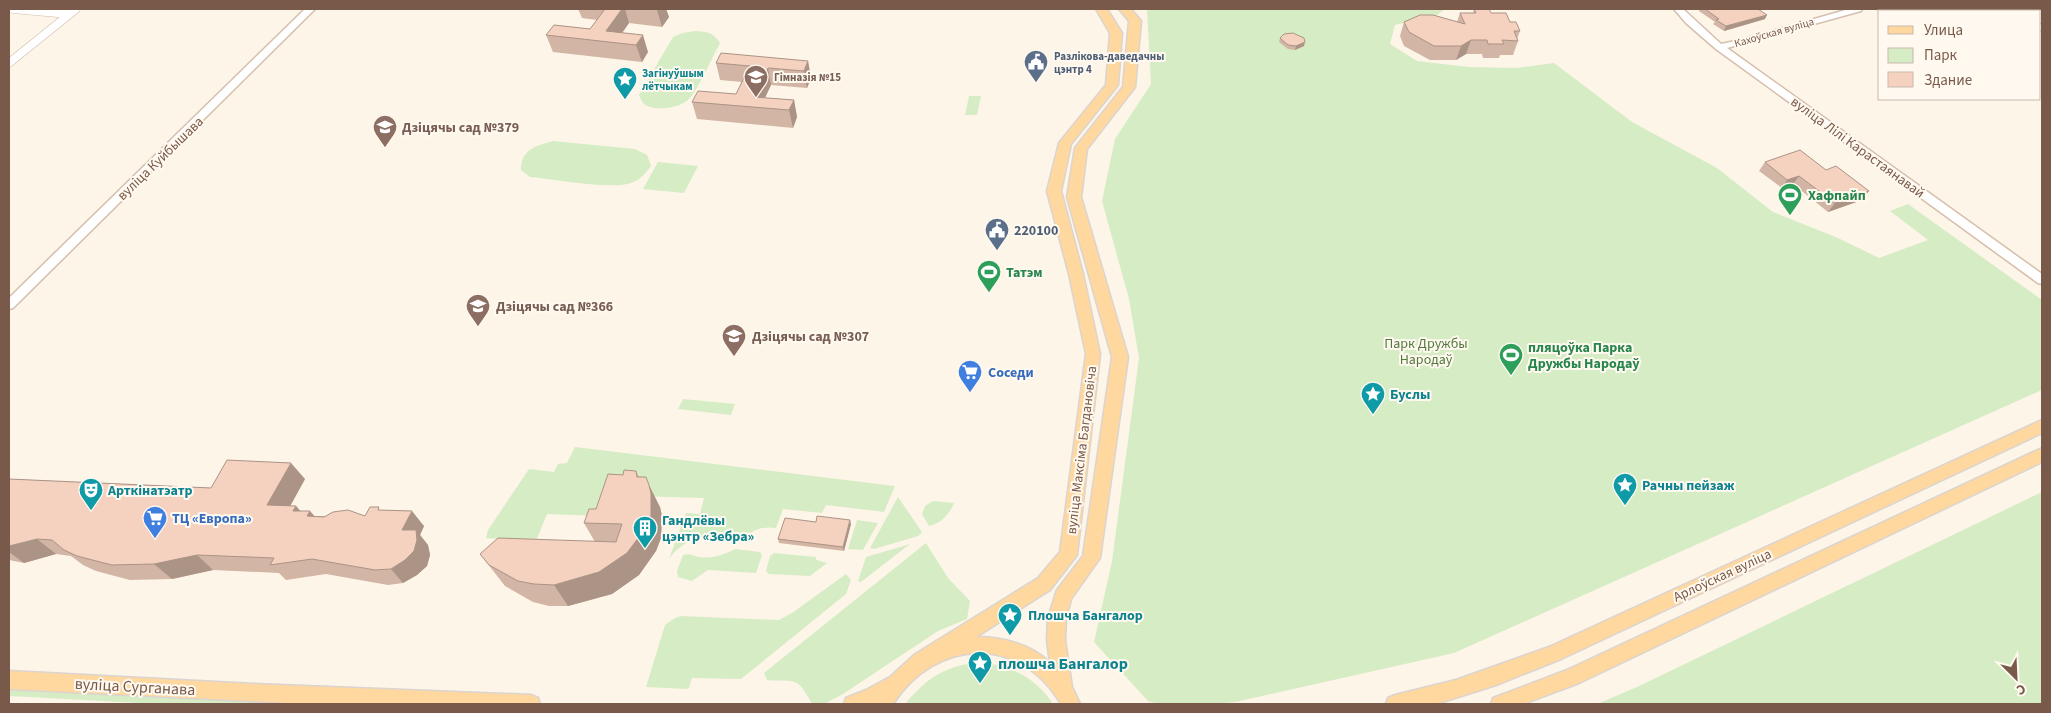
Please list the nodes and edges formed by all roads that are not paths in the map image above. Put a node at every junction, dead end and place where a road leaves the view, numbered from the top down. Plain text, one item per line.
1 (13, 9) edge
2 (76, 9) edge
3 (310, 9) edge
4 (1102, 9) edge
5 (1125, 9) edge
6 (1678, 9) edge
7 (1858, 9) edge
8 (69, 14) junction
9 (1720, 47) junction
10 (9, 63) edge
11 (2042, 280) edge
12 (9, 305) edge
13 (2042, 426) edge
14 (2042, 455) edge
15 (921, 661) junction
16 (9, 680) edge
17 (896, 683) junction
18 (1070, 698) edge
19 (531, 704) edge
20 (853, 704) edge
21 (882, 704) edge
22 (1395, 704) edge
23 (1500, 704) edge

1 - 8 street
2 - 8 street
3 - 12 main road, вуліца Куйбышава
4 - 15 main road, вуліца Максіма Багдановіча
5 - 18 main road, вуліца Максіма Багдановіча
6 - 9 main road, вуліца Лілі Карастаянавай
7 - 9 main road, Кахоўская вуліца
8 - 10 street
9 - 11 main road, вуліца Лілі Карастаянавай
13 - 22 main road, Арлоўская вуліца
14 - 23 main road, Арлоўская вуліца
15 - 17 main road
15 - 18 main road
16 - 19 main road, вуліца Сурганава
17 - 20 main road
17 - 21 main road

